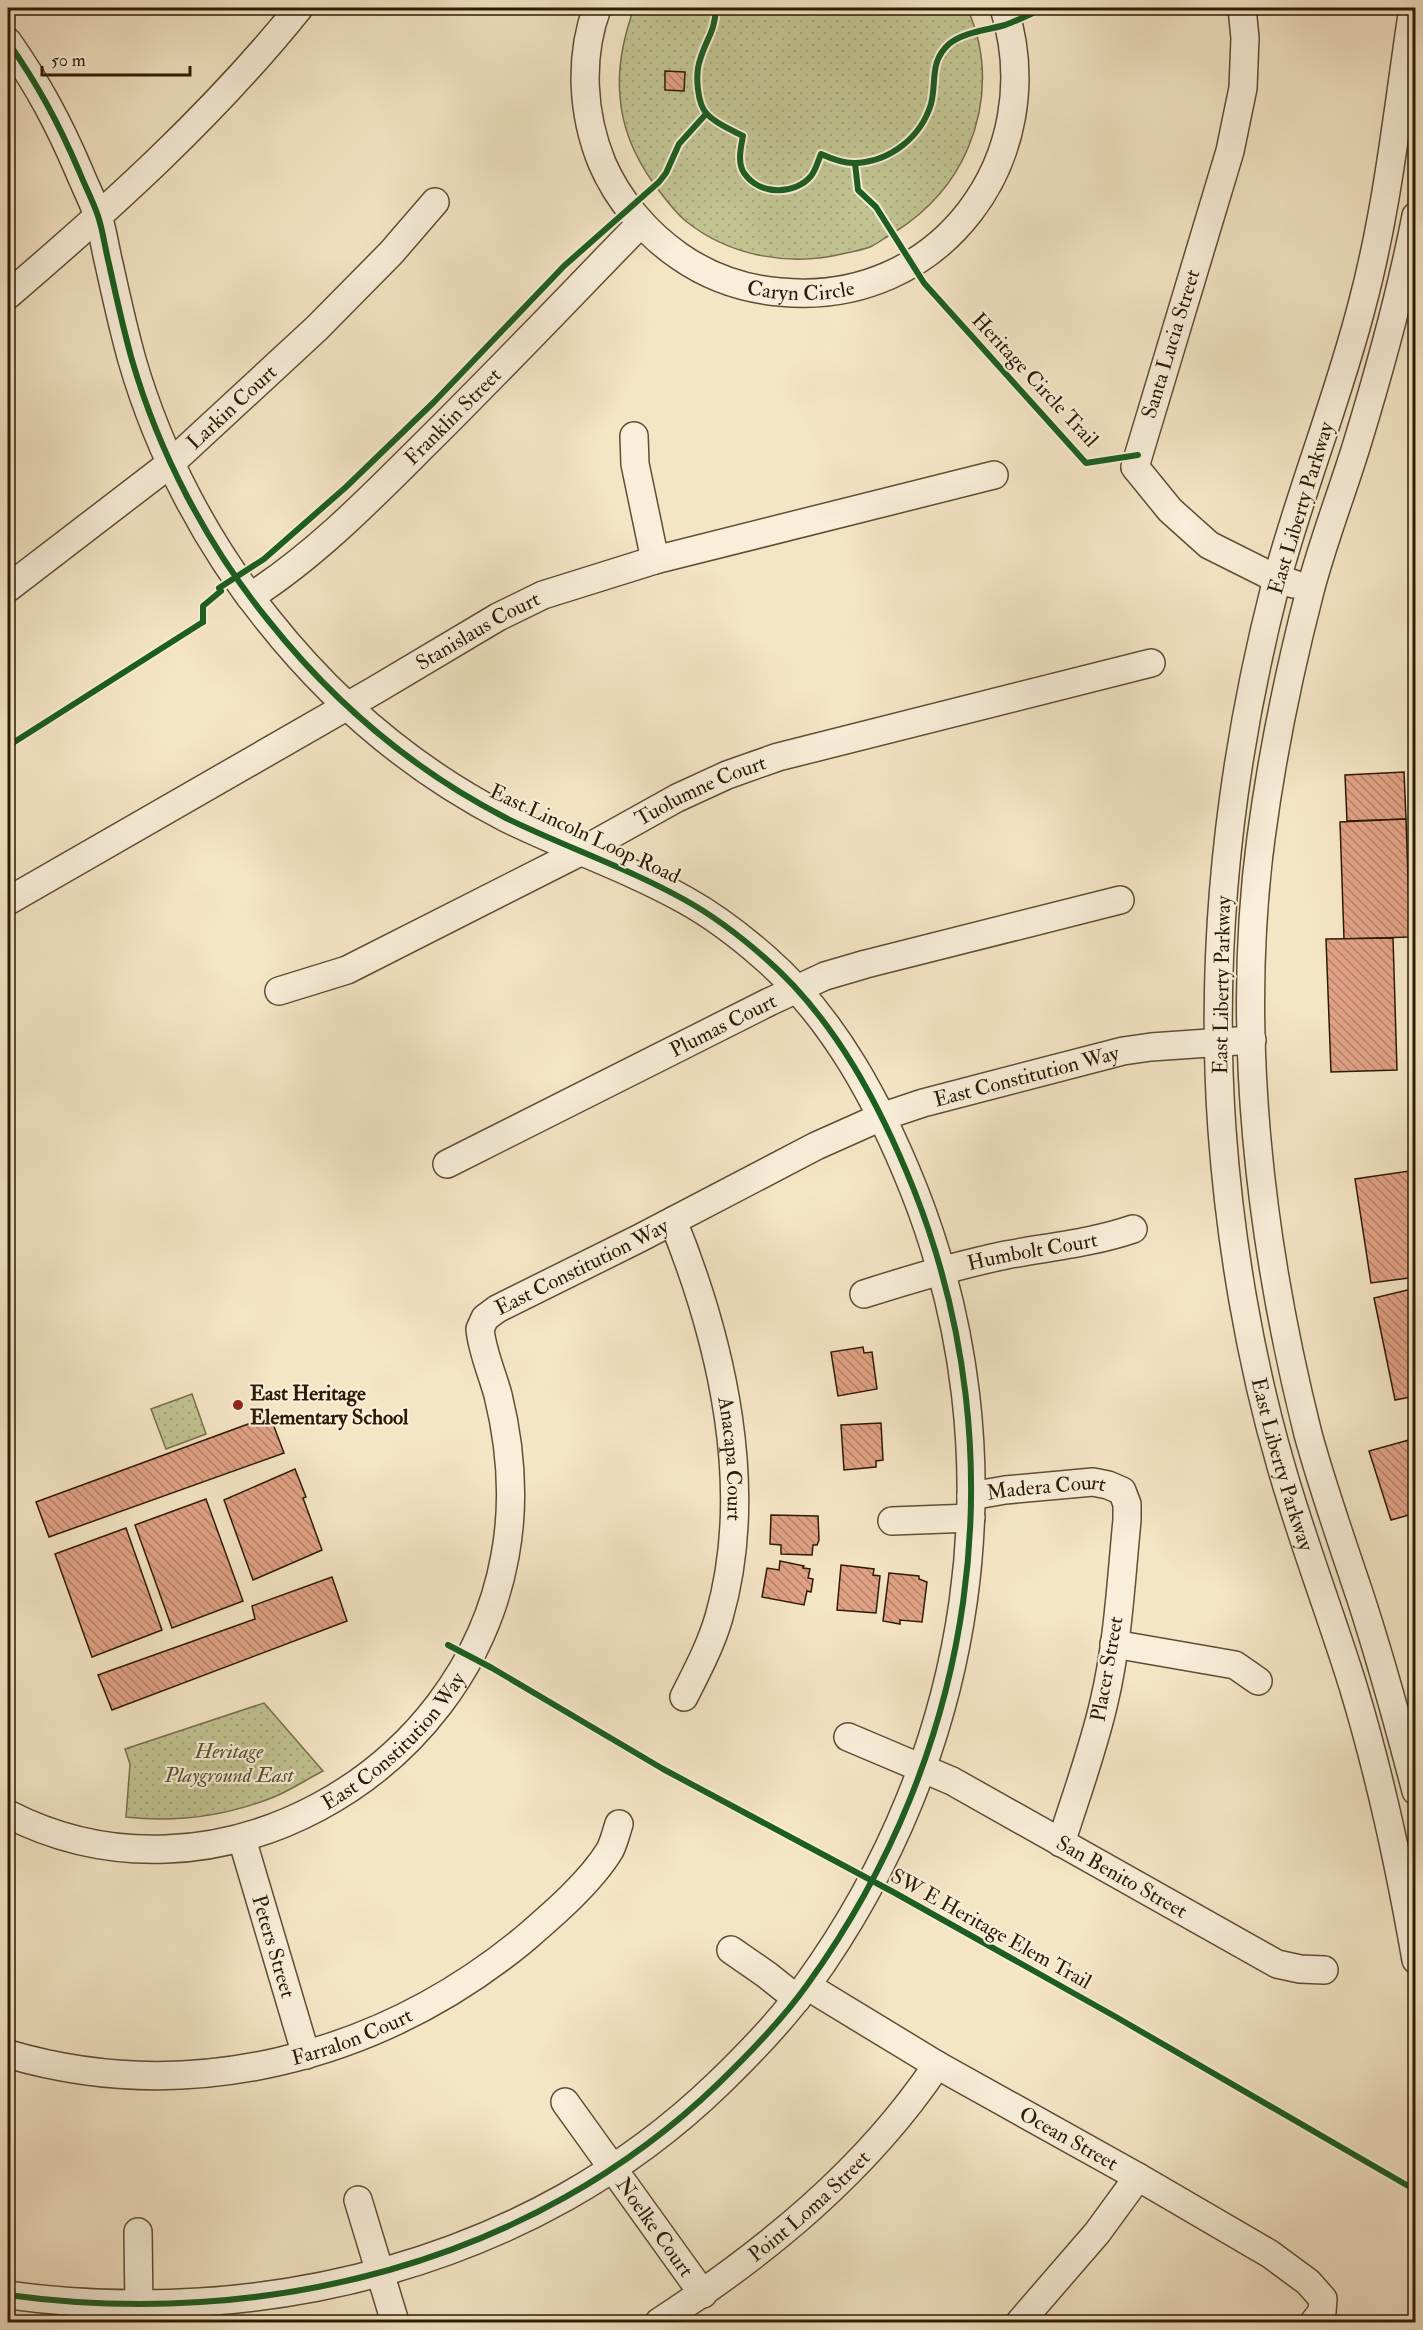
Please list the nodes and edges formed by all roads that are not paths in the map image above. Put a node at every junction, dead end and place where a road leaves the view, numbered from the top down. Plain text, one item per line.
1 (299, 8) edge
2 (597, 8) edge
3 (1004, 8) edge
4 (1242, 8) edge
5 (1413, 8) edge
6 (8, 42) edge
7 (435, 202) dead end
8 (1416, 216) edge
9 (99, 217) junction
10 (641, 223) junction
11 (8, 295) edge
12 (634, 436) dead end
13 (171, 463) junction
14 (994, 475) dead end
15 (655, 560) junction
16 (1277, 579) junction
17 (8, 588) edge
18 (1310, 589) junction
19 (250, 597) junction
20 (1151, 663) dead end
21 (346, 707) junction
22 (580, 852) junction
23 (1120, 900) dead end
24 (8, 901) edge
25 (797, 988) junction
26 (279, 991) dead end
27 (1252, 1040) junction
28 (1218, 1041) junction
29 (881, 1117) junction
30 (447, 1164) dead end
31 (672, 1221) junction
32 (1133, 1229) dead end
33 (941, 1269) junction
34 (864, 1294) dead end
35 (1122, 1491) joint
36 (971, 1507) junction
37 (892, 1521) dead end
38 (1114, 1644) junction
39 (1258, 1681) dead end
40 (684, 1696) dead end
41 (848, 1737) dead end
42 (922, 1767) junction
43 (1416, 1791) edge
44 (8, 1814) edge
45 (620, 1824) dead end
46 (242, 1839) junction
47 (1060, 1843) junction
48 (730, 1950) dead end
49 (1416, 1960) edge
50 (1324, 1970) dead end
51 (802, 1993) junction
52 (8, 2055) edge
53 (306, 2055) junction
54 (937, 2065) junction
55 (565, 2102) dead end
56 (614, 2168) junction
57 (1138, 2177) junction
58 (358, 2200) dead end
59 (138, 2232) dead end
60 (382, 2278) junction
61 (703, 2294) junction
62 (8, 2295) edge
63 (1319, 2311) edge
64 (146, 2313) edge
65 (395, 2322) edge
66 (659, 2322) edge
67 (1020, 2322) edge

1 - 9 street
2 - 10 street, Caryn Circle
3 - 10 street, Caryn Circle
4 - 16 street, Santa Lucia Street
5 - 16 street, East Liberty Parkway
6 - 9 street, East Lincoln Loop Road
7 - 13 street, Larkin Court
8 - 18 street, East Liberty Parkway
9 - 11 street
9 - 13 street, East Lincoln Loop Road
10 - 19 street, Franklin Street
12 - 15 street
13 - 17 street, Larkin Court
13 - 19 street, East Lincoln Loop Road
14 - 15 street, Stanislaus Court
15 - 21 street, Stanislaus Court
16 - 18 street, Santa Lucia Street
16 - 28 street, East Liberty Parkway
18 - 27 street, East Liberty Parkway
19 - 21 street, East Lincoln Loop Road
20 - 22 street, Tuolumne Court
21 - 22 street, East Lincoln Loop Road
21 - 24 street, Stanislaus Court
22 - 25 street, East Lincoln Loop Road
22 - 26 street, Tuolumne Court
23 - 25 street, Plumas Court
25 - 29 street, East Lincoln Loop Road
25 - 30 street, Plumas Court
27 - 28 street, East Constitution Way
27 - 43 street, East Liberty Parkway
28 - 29 street, East Constitution Way
28 - 49 street, East Liberty Parkway
29 - 31 street, East Constitution Way
29 - 33 street, East Lincoln Loop Road
31 - 40 street, Anacapa Court
31 - 46 street, East Constitution Way
32 - 33 street, Humbolt Court
33 - 34 street, Humbolt Court
33 - 36 street, East Lincoln Loop Road
35 - 36 street, Madera Court
35 - 38 street, Placer Street
36 - 37 street, Madera Court
36 - 42 street, East Lincoln Loop Road
38 - 39 street
38 - 47 street, Placer Street
41 - 42 street, San Benito Street
42 - 47 street, San Benito Street
42 - 51 street, East Lincoln Loop Road
44 - 46 street, East Constitution Way
45 - 53 street, Farralon Court
46 - 53 street, Peters Street
47 - 50 street, San Benito Street
48 - 51 street, Ocean Street
51 - 54 street, Ocean Street
51 - 56 street, East Lincoln Loop Road
52 - 53 street, Farralon Court
54 - 57 street, Ocean Street
54 - 61 street, Point Loma Street
55 - 56 street, Noelke Court
56 - 60 street, East Lincoln Loop Road
56 - 61 street, Noelke Court
57 - 63 street, Ocean Street
57 - 67 street
58 - 60 street
59 - 64 street
60 - 64 street, East Lincoln Loop Road
60 - 65 street
61 - 66 street, Point Loma Street
62 - 64 street, East Lincoln Loop Road

